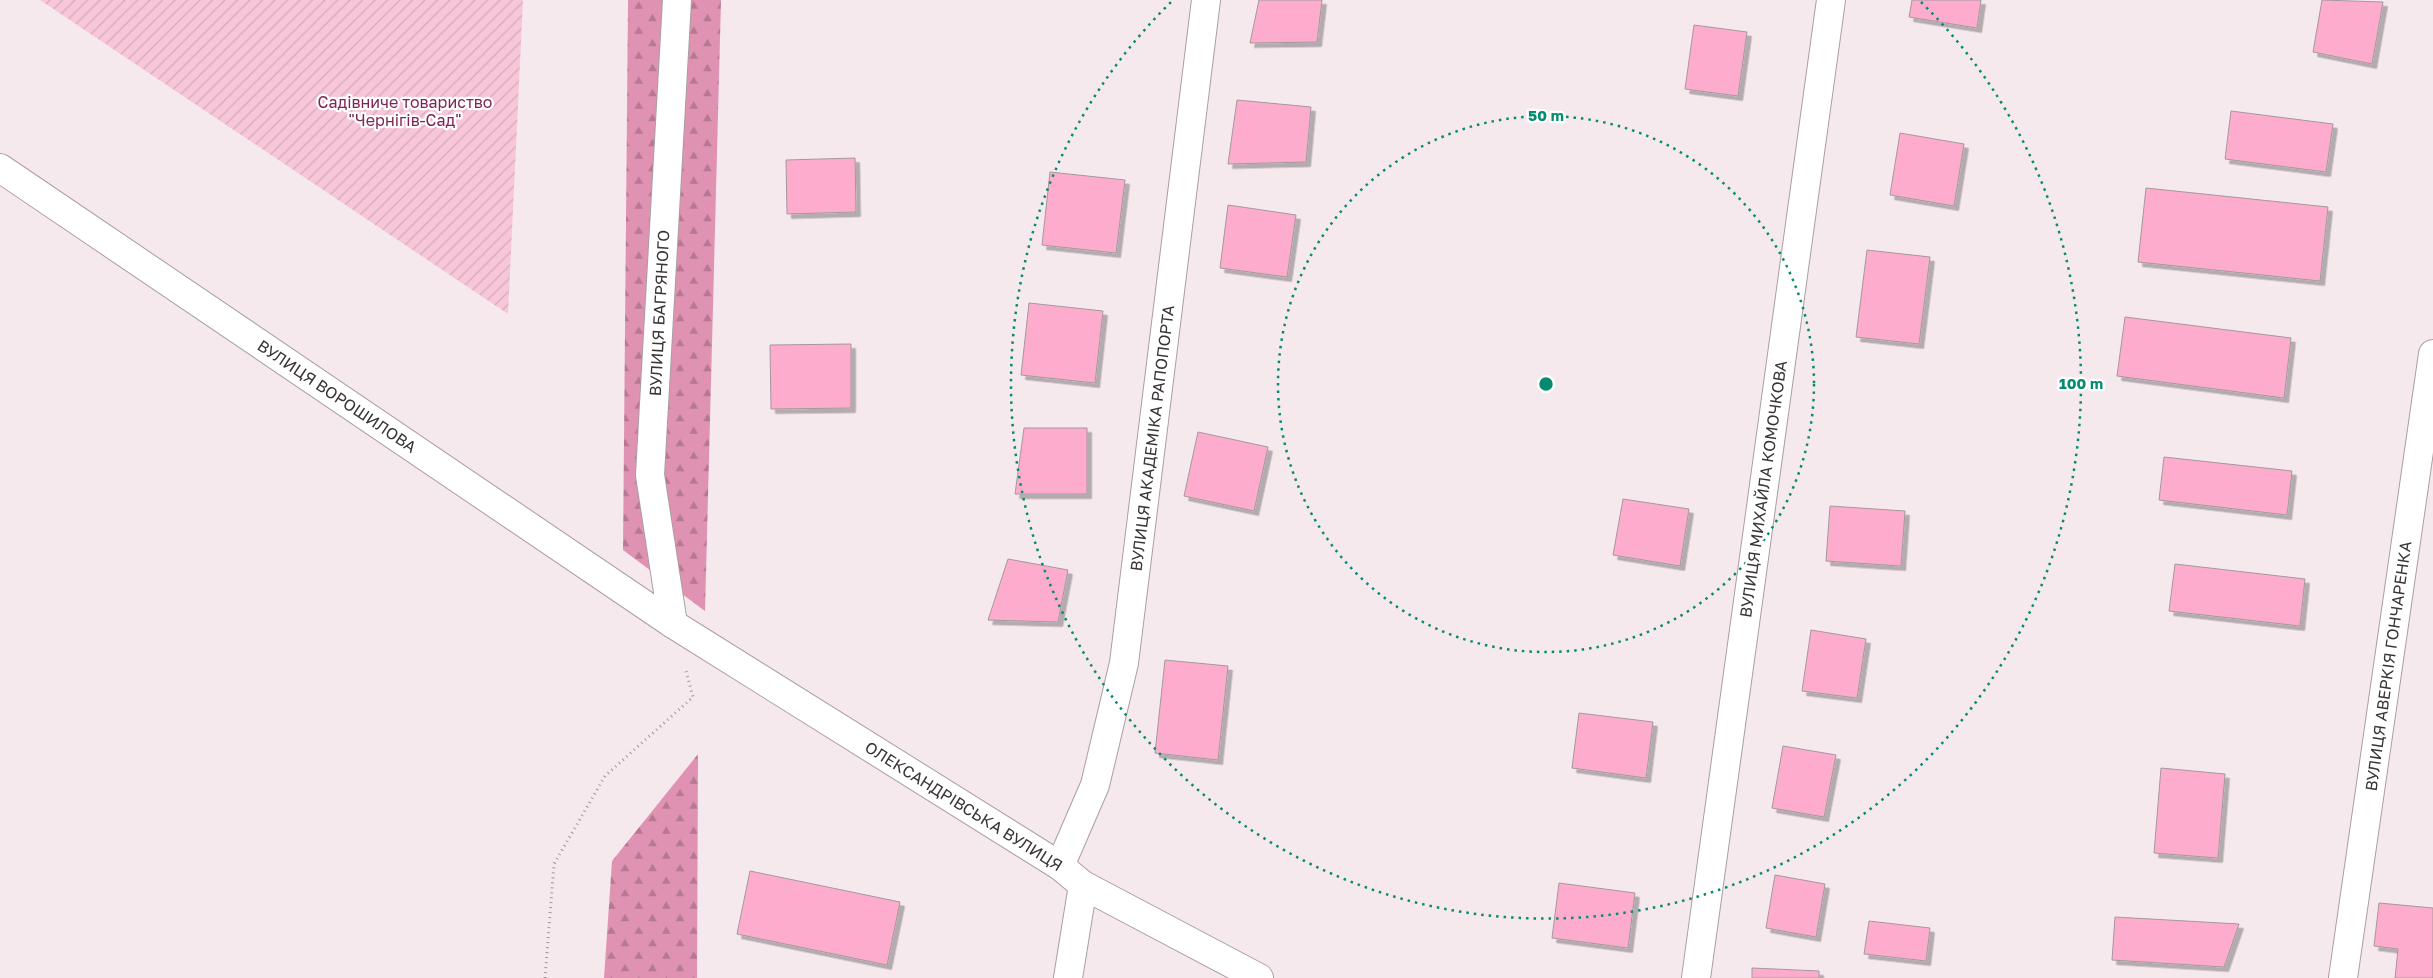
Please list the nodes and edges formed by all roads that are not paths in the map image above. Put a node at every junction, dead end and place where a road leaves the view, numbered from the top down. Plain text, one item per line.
1 (677, 0) edge
2 (1206, 0) edge
3 (1831, 0) edge
4 (0, 168) edge
5 (2433, 354) edge
6 (673, 624) junction
7 (1060, 866) junction
8 (1083, 885) junction
9 (1068, 978) edge
10 (1260, 978) edge
11 (1696, 978) edge
12 (2343, 978) edge

1 - 6 street, ВУЛИЦЯ БАГРЯНОГО
2 - 7 street, ВУЛИЦЯ АКАДЕМІКА РАПОПОРТА
3 - 11 street, ВУЛИЦЯ МИХАЙЛА КОМОЧКОВА
4 - 6 street, ВУЛИЦЯ ВОРОШИЛОВА
5 - 12 street, ВУЛИЦЯ АВЕРКІЯ ГОНЧАРЕНКА
6 - 7 street, ОЛЕКСАНДРІВСЬКА ВУЛИЦЯ
7 - 8 street, ОЛЕКСАНДРІВСЬКА ВУЛИЦЯ
8 - 9 street
8 - 10 street, ОЛЕКСАНДРІВСЬКА ВУЛИЦЯ

